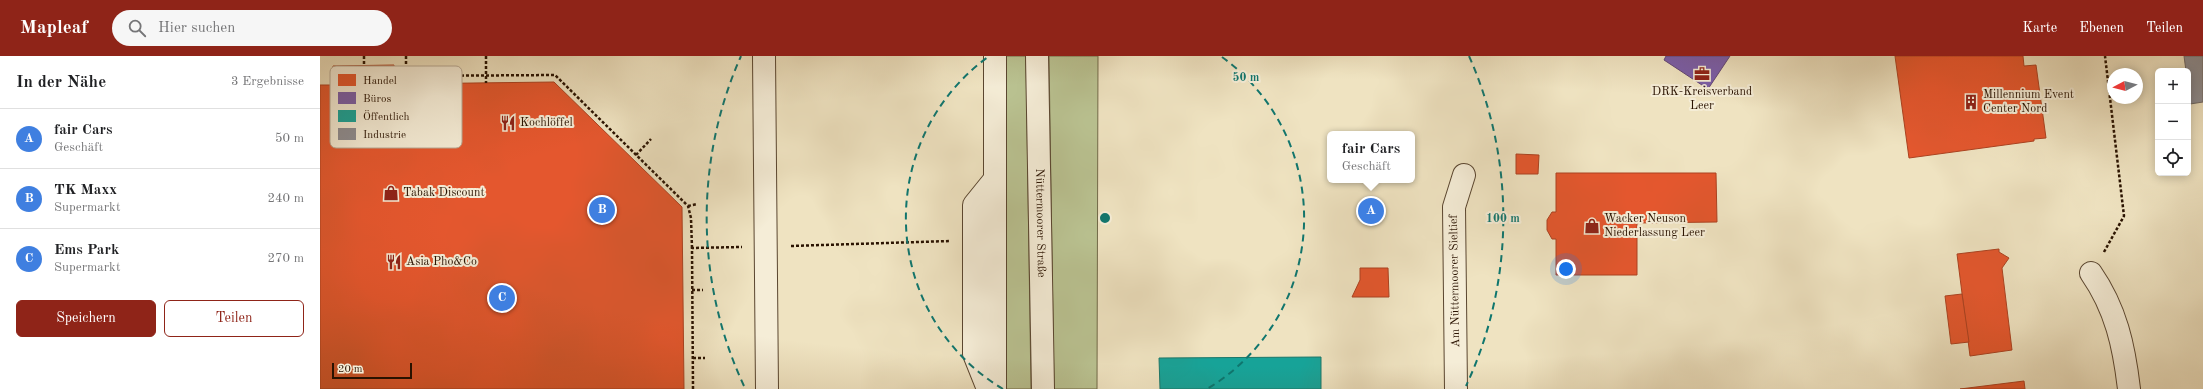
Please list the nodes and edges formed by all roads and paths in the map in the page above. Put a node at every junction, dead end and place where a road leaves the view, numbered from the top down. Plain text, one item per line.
1 (364, 56) edge
2 (486, 56) edge
3 (764, 56) edge
4 (995, 56) edge
5 (1037, 56) edge
6 (2105, 56) edge
7 (364, 66) dead end
8 (462, 75) edge
9 (486, 75) junction
10 (486, 83) dead end
11 (651, 139) dead end
12 (636, 155) junction
13 (1464, 175) dead end
14 (995, 179) junction
15 (697, 204) dead end
16 (688, 206) junction
17 (954, 241) dead end
18 (765, 247) junction
19 (692, 248) junction
20 (2091, 273) joint
21 (692, 290) junction
22 (704, 290) dead end
23 (693, 358) junction
24 (705, 358) dead end
25 (693, 389) edge
26 (767, 389) edge
27 (988, 389) edge
28 (995, 389) edge
29 (1043, 389) edge
30 (1456, 389) edge
31 (2129, 389) edge

1 - 7 path
2 - 9 path
3 - 18 street
4 - 14 street
5 - 29 street, Nüttermoorer Straße
6 - 20 path
8 - 9 path
9 - 10 path
9 - 12 path
11 - 12 path
12 - 16 path
13 - 30 street, Am Nüttermoorer Sieltief
14 - 27 street
14 - 28 street
15 - 16 path
16 - 19 path
17 - 18 path
18 - 19 path
18 - 26 street
19 - 21 path
20 - 31 street
21 - 22 path
21 - 23 path
23 - 24 path
23 - 25 path

